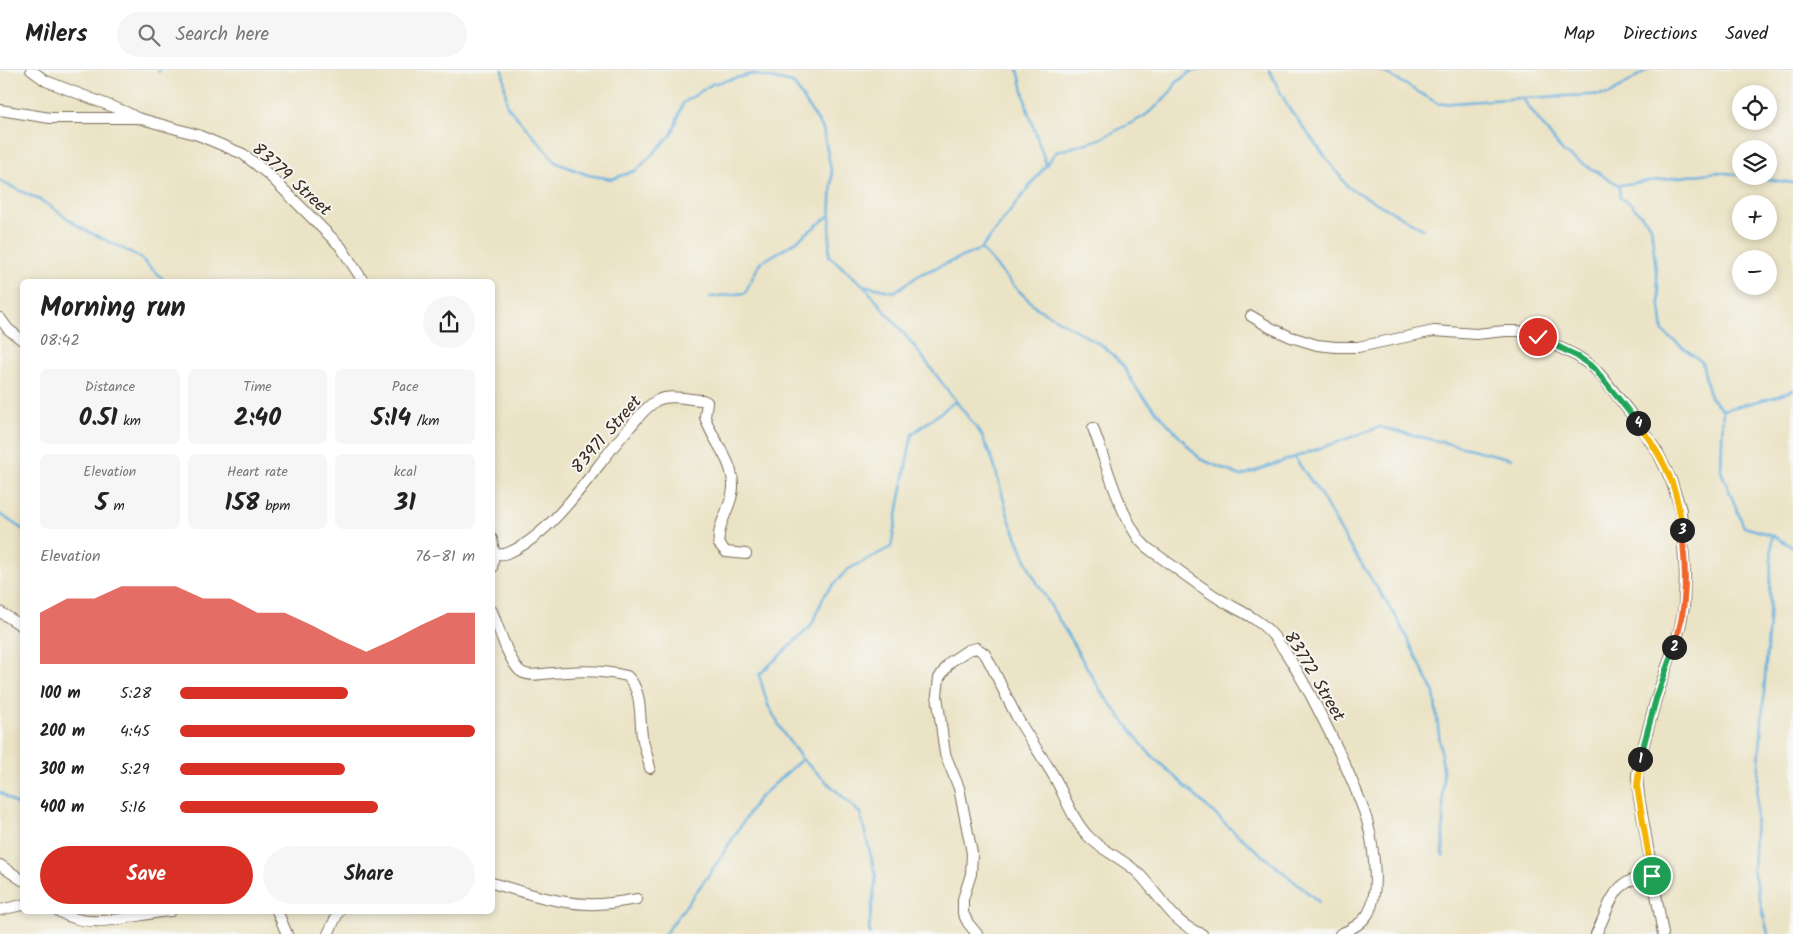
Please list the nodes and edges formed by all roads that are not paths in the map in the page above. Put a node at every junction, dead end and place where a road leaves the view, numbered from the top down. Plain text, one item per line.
1 (31, 70) edge
2 (0, 110) edge
3 (138, 118) junction
4 (362, 279) edge
5 (1250, 316) dead end
6 (0, 318) edge
7 (20, 338) edge
8 (1093, 428) dead end
9 (495, 553) edge
10 (746, 554) dead end
11 (0, 612) edge
12 (495, 618) edge
13 (20, 625) edge
14 (650, 768) dead end
15 (0, 866) edge
16 (1652, 876) junction
17 (20, 879) edge
18 (495, 883) edge
19 (637, 899) dead end
20 (20, 905) edge
21 (0, 910) edge
22 (65, 914) edge
23 (152, 914) edge
24 (278, 914) edge
25 (338, 914) edge
26 (287, 934) edge
27 (328, 934) edge
28 (977, 934) edge
29 (1202, 934) edge
30 (1340, 934) edge
31 (1596, 934) edge
32 (1663, 934) edge

1 - 3 street
2 - 3 street, 83779 Street
3 - 4 street, 83779 Street
5 - 16 street
6 - 7 street
8 - 30 street, 83772 Street
9 - 10 street, 83971 Street
11 - 13 street
12 - 14 street
15 - 17 street
16 - 31 street
16 - 32 street
18 - 19 street
20 - 21 street
22 - 23 street
24 - 26 street
25 - 27 street
28 - 29 street

